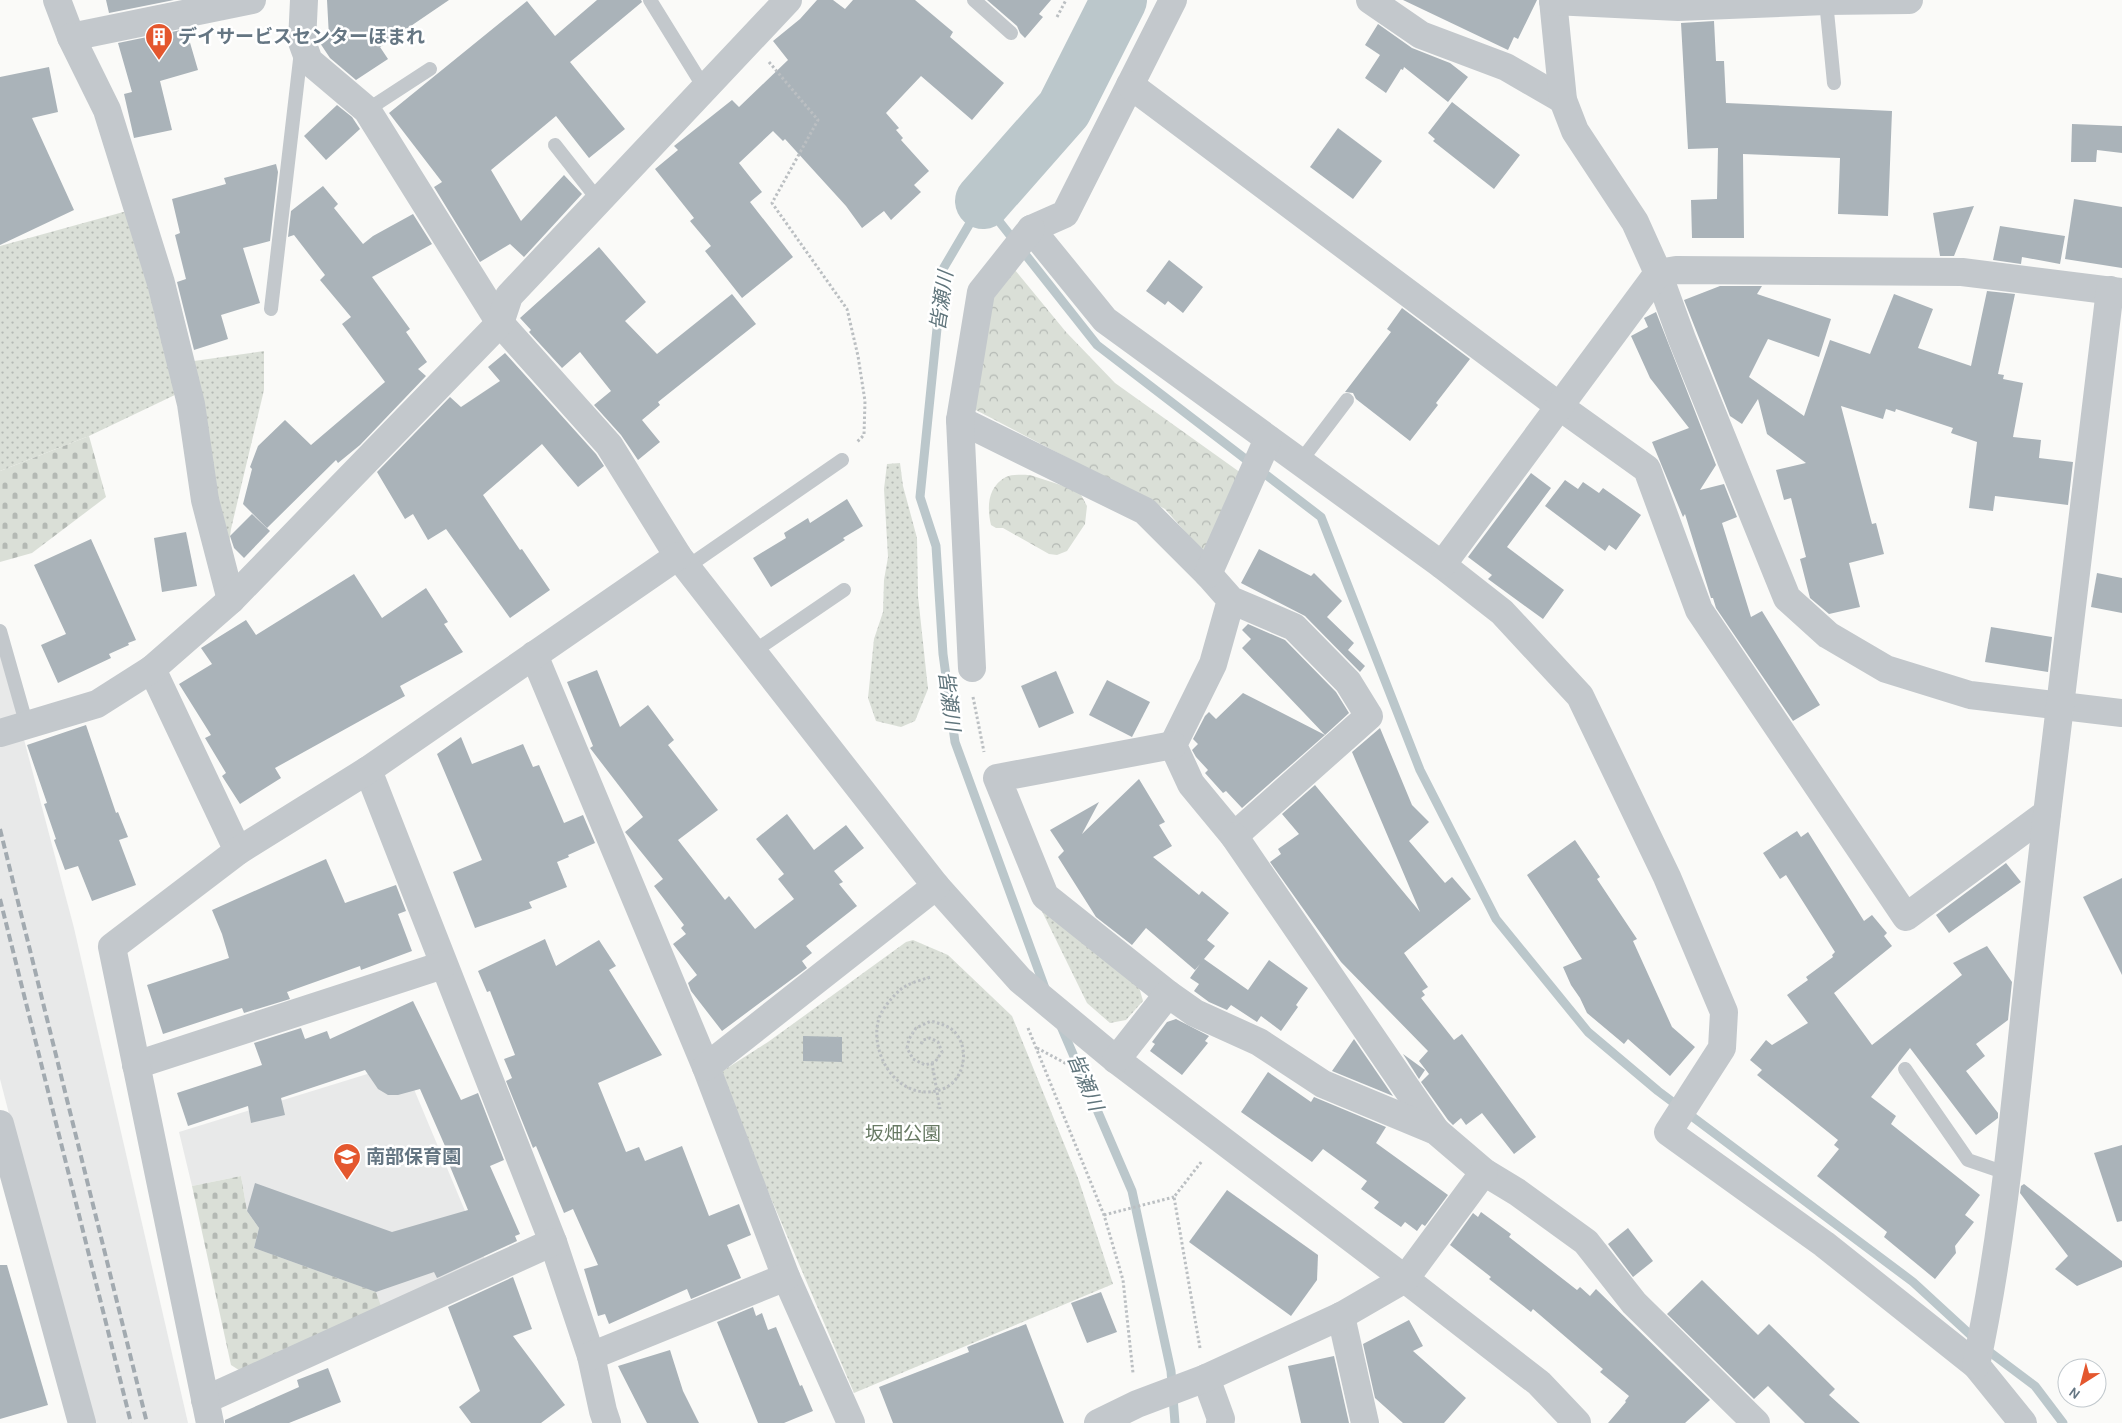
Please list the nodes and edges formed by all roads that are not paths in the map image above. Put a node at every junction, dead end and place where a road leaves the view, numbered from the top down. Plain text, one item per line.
1 (57, 0) edge
2 (252, 0) edge
3 (304, 0) edge
4 (650, 0) edge
5 (788, 0) edge
6 (974, 0) edge
7 (1173, 0) edge
8 (1370, 0) edge
9 (1909, 0) edge
10 (1553, 1) edge
11 (1826, 1) edge
12 (1011, 33) dead end
13 (71, 37) junction
14 (302, 42) junction
15 (430, 69) dead end
16 (1834, 83) dead end
17 (1130, 85) junction
18 (705, 89) junction
19 (1563, 100) junction
20 (367, 110) junction
21 (555, 145) dead end
22 (599, 201) junction
23 (1032, 229) junction
24 (1658, 273) junction
25 (2116, 291) edge
26 (271, 309) dead end
27 (500, 323) junction
28 (1347, 400) dead end
29 (1559, 406) junction
30 (960, 420) junction
31 (1266, 444) junction
32 (842, 460) road end
33 (1300, 462) junction
34 (682, 562) junction
35 (1442, 565) junction
36 (1208, 574) junction
37 (844, 590) dead end
38 (231, 600) junction
39 (1230, 600) junction
40 (0, 631) edge
41 (753, 652) junction
42 (534, 655) junction
43 (972, 668) road end
44 (152, 669) junction
45 (2058, 706) junction
46 (2122, 713) edge
47 (16, 729) edge
48 (1173, 745) junction
49 (368, 770) junction
50 (2047, 813) junction
51 (1234, 836) junction
52 (238, 852) junction
53 (936, 886) junction
54 (443, 964) junction
55 (1168, 994) junction
56 (1115, 1059) junction
57 (136, 1065) junction
58 (706, 1067) junction
59 (1905, 1069) dead end
60 (0, 1124) edge
61 (1436, 1131) junction
62 (1484, 1172) junction
63 (2006, 1173) junction
64 (553, 1242) junction
65 (786, 1277) junction
66 (1406, 1279) junction
67 (1341, 1316) junction
68 (1980, 1346) junction
69 (591, 1356) junction
70 (1206, 1378) junction
71 (208, 1412) edge
72 (1136, 1413) edge
73 (601, 1419) edge
74 (82, 1423) edge
75 (851, 1423) edge
76 (1098, 1423) edge
77 (1220, 1423) edge
78 (1365, 1423) edge
79 (1577, 1423) edge
80 (1756, 1423) edge
81 (2023, 1423) edge

1 - 13 street
2 - 13 street
3 - 14 street
4 - 18 lane
5 - 18 street
6 - 12 lane
7 - 17 street
8 - 19 street
9 - 11 street
10 - 11 street
10 - 19 street
11 - 16 lane
13 - 38 street
14 - 20 street
14 - 26 lane
15 - 20 lane
17 - 23 street
17 - 29 street
18 - 22 street
19 - 24 street
20 - 27 street
21 - 22 lane
22 - 27 street
23 - 30 street
23 - 31 street
24 - 25 street
24 - 29 street
24 - 45 street
25 - 45 street
27 - 34 street
27 - 38 street
28 - 33 lane
29 - 35 street
29 - 50 street
30 - 36 street
30 - 43 street
31 - 33 street
31 - 36 street
32 - 34 lane
33 - 35 street
34 - 41 street
34 - 42 street
35 - 68 street
36 - 39 street
37 - 41 lane
38 - 44 street
39 - 48 street
39 - 51 street
40 - 47 lane
41 - 53 street
42 - 49 street
42 - 58 street
44 - 47 street
44 - 52 street
45 - 46 street
45 - 50 street
48 - 51 street
48 - 55 street
49 - 52 street
49 - 54 street
50 - 63 street
51 - 61 street
52 - 57 street
53 - 56 street
53 - 58 street
54 - 57 street
54 - 64 street
55 - 56 street
55 - 61 street
56 - 66 street
57 - 71 street
58 - 65 street
59 - 63 lane
60 - 74 street
61 - 62 street
62 - 66 street
62 - 80 street
63 - 68 street
64 - 69 street
64 - 71 street
65 - 69 street
65 - 75 street
66 - 67 street
66 - 79 street
67 - 70 street
67 - 78 street
68 - 81 street
69 - 73 street
70 - 72 street
70 - 77 street
72 - 76 street

